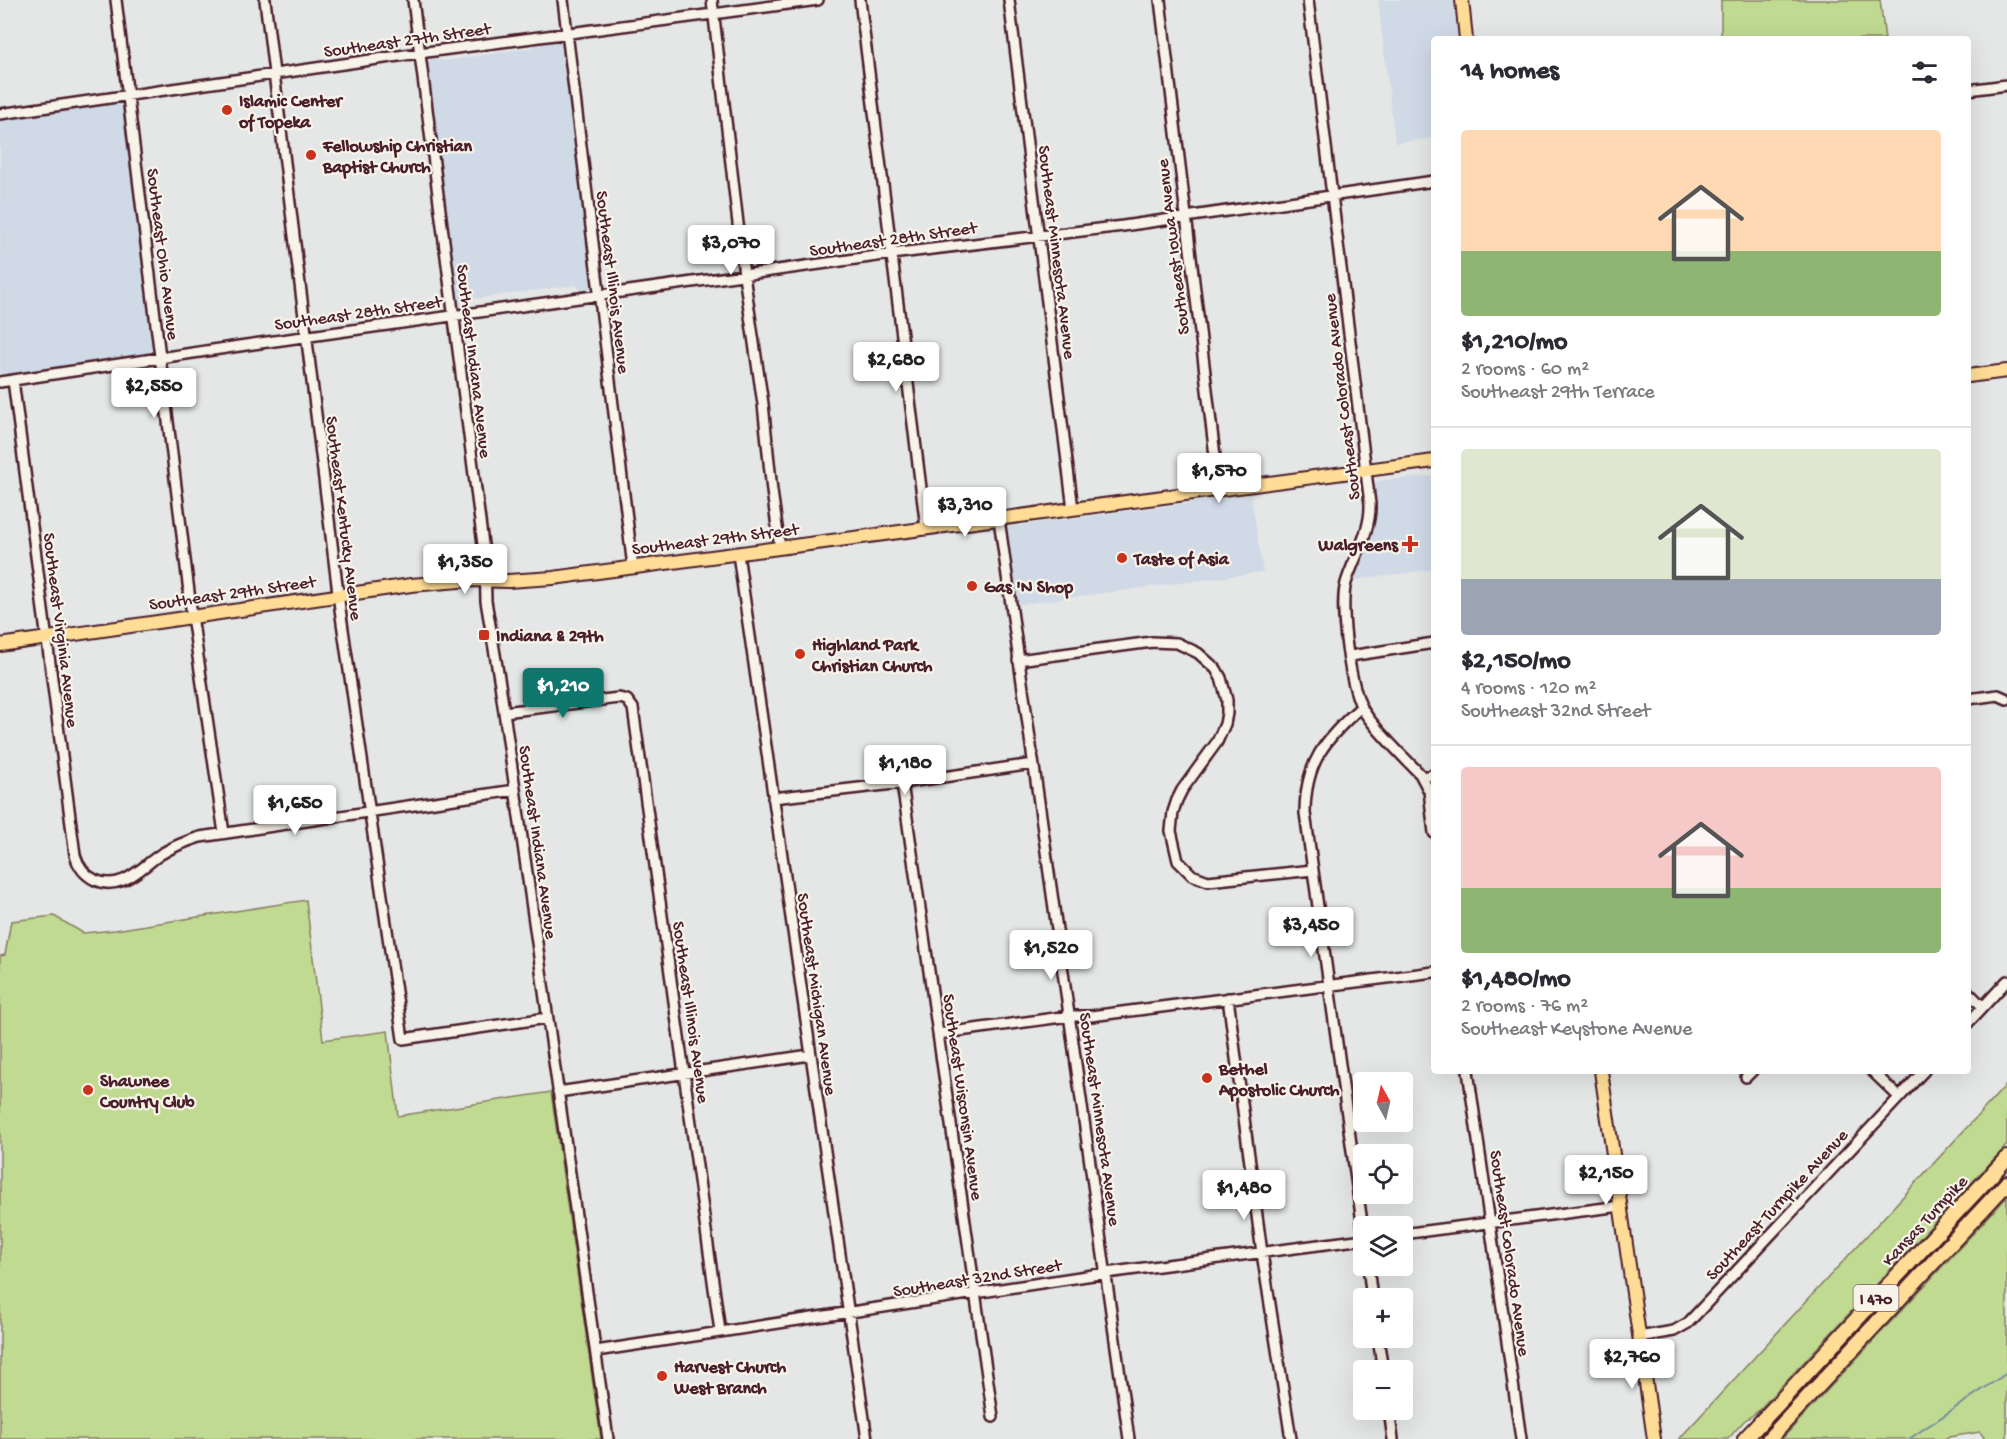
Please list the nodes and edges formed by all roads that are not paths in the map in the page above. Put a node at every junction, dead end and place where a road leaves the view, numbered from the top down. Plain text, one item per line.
1 (116, 0) edge
2 (265, 0) edge
3 (413, 0) edge
4 (563, 0) edge
5 (712, 0) edge
6 (818, 0) edge
7 (860, 0) edge
8 (1009, 0) edge
9 (1160, 0) edge
10 (1308, 0) edge
11 (1462, 0) edge
12 (714, 14) junction
13 (567, 34) junction
14 (1466, 36) edge
15 (419, 53) junction
16 (274, 74) junction
17 (2007, 85) edge
18 (1971, 90) edge
19 (128, 96) junction
20 (0, 114) edge
21 (1431, 181) edge
22 (1333, 196) junction
23 (1185, 217) junction
24 (1039, 236) junction
25 (891, 254) junction
26 (744, 275) junction
27 (599, 295) junction
28 (453, 316) junction
29 (307, 336) junction
30 (161, 357) junction
31 (2007, 370) edge
32 (1971, 376) edge
33 (13, 380) junction
34 (0, 381) edge
35 (1431, 461) edge
36 (1366, 470) junction
37 (1219, 489) junction
38 (1073, 509) junction
39 (999, 519) junction
40 (926, 528) junction
41 (780, 548) junction
42 (738, 554) junction
43 (633, 567) junction
44 (485, 580) junction
45 (339, 596) junction
46 (192, 616) junction
47 (45, 638) junction
48 (1431, 644) edge
49 (0, 645) edge
50 (1350, 656) junction
51 (1018, 660) junction
52 (1971, 699) edge
53 (2007, 699) edge
54 (1361, 707) junction
55 (504, 712) junction
56 (1033, 764) junction
57 (1431, 776) edge
58 (1422, 777) junction
59 (902, 783) junction
60 (515, 790) junction
61 (773, 798) junction
62 (1431, 808) edge
63 (370, 812) junction
64 (224, 833) junction
65 (1313, 870) junction
66 (1431, 972) edge
67 (2007, 981) edge
68 (1328, 986) junction
69 (1971, 995) edge
70 (1227, 998) junction
71 (1983, 1007) junction
72 (1069, 1016) junction
73 (547, 1018) junction
74 (1971, 1020) edge
75 (938, 1034) junction
76 (810, 1055) junction
77 (684, 1072) junction
78 (1468, 1074) edge
79 (1601, 1074) edge
80 (1875, 1074) edge
81 (1921, 1074) edge
82 (558, 1092) junction
83 (1899, 1097) junction
84 (2007, 1158) edge
85 (2007, 1183) edge
86 (1621, 1206) junction
87 (1361, 1216) edge
88 (1490, 1222) junction
89 (1413, 1232) edge
90 (1353, 1240) edge
91 (1262, 1253) junction
92 (1106, 1273) junction
93 (975, 1294) junction
94 (848, 1313) junction
95 (720, 1331) junction
96 (1640, 1337) junction
97 (596, 1351) junction
98 (993, 1417) dead end
99 (1390, 1420) edge
100 (608, 1439) edge
101 (867, 1439) edge
102 (1129, 1439) edge
103 (1291, 1439) edge
104 (1393, 1439) edge
105 (1521, 1439) edge
106 (1654, 1439) edge
107 (1745, 1439) edge
108 (1769, 1439) edge

1 - 19 street, Southeast Ohio Avenue
2 - 16 street, Southeast Kentucky Avenue
3 - 15 street, Southeast Indiana Avenue
4 - 13 street, Southeast Illinois Avenue
5 - 12 street
6 - 12 street, Southeast 27th Street
7 - 25 street
8 - 24 street, Southeast Minnesota Avenue
9 - 23 street, Southeast Iowa Avenue
10 - 22 street, Southeast Colorado Avenue
11 - 14 main road
12 - 13 street, Southeast 27th Street
12 - 26 street
13 - 15 street, Southeast 27th Street
13 - 27 street, Southeast Illinois Avenue
15 - 16 street, Southeast 27th Street
15 - 28 street, Southeast Indiana Avenue
16 - 19 street, Southeast 27th Street
16 - 29 street, Southeast Kentucky Avenue
17 - 18 street
19 - 20 street, Southeast 27th Street
19 - 30 street, Southeast Ohio Avenue
21 - 22 street, Southeast 28th Street
22 - 23 street, Southeast 28th Street
22 - 36 street, Southeast Colorado Avenue
23 - 24 street, Southeast 28th Street
23 - 37 street, Southeast Iowa Avenue
24 - 25 street, Southeast 28th Street
24 - 38 street, Southeast Minnesota Avenue
25 - 26 street, Southeast 28th Street
25 - 40 street
26 - 27 street, Southeast 28th Street
26 - 41 street
27 - 28 street, Southeast 28th Street
27 - 43 street, Southeast Illinois Avenue
28 - 29 street, Southeast 28th Street
28 - 44 street, Southeast Indiana Avenue
29 - 30 street, Southeast 28th Street
29 - 45 street, Southeast Kentucky Avenue
30 - 33 street, Southeast 28th Street
30 - 46 street, Southeast Ohio Avenue
31 - 32 main road
33 - 34 street, Southeast 28th Street
33 - 47 street, Southeast Virginia Avenue
35 - 36 main road, Southeast 29th Street
36 - 37 main road, Southeast 29th Street
36 - 50 street, Southeast Colorado Avenue
37 - 38 main road, Southeast 29th Street
38 - 39 main road, Southeast 29th Street
39 - 40 main road, Southeast 29th Street
39 - 51 street, Southeast Minnesota Avenue
40 - 41 main road, Southeast 29th Street
41 - 42 main road, Southeast 29th Street
42 - 43 main road, Southeast 29th Street
42 - 61 street, Southeast Michigan Avenue
43 - 44 main road, Southeast 29th Street
44 - 45 main road, Southeast 29th Street
44 - 55 street, Southeast Indiana Avenue
45 - 46 main road, Southeast 29th Street
45 - 63 street, Southeast Kentucky Avenue
46 - 47 main road, Southeast 29th Street
46 - 64 street, Southeast Ohio Avenue
47 - 49 main road, Southeast 29th Street
47 - 64 street, Southeast Virginia Avenue
48 - 50 street
50 - 54 street, Southeast Colorado Avenue
51 - 56 street, Southeast Minnesota Avenue
51 - 65 street
52 - 53 street
54 - 58 street, Southeast Colorado Avenue
54 - 65 street
55 - 60 street, Southeast Indiana Avenue
55 - 77 street, Southeast Illinois Avenue
56 - 59 street
56 - 72 street, Southeast Minnesota Avenue
57 - 58 street
58 - 62 street, Southeast Colorado Avenue
59 - 61 street
59 - 75 street, Southeast Wisconsin Avenue
60 - 63 street
60 - 73 street, Southeast Indiana Avenue
61 - 76 street, Southeast Michigan Avenue
63 - 64 street
63 - 73 street, Southeast Kentucky Avenue
65 - 68 street
66 - 68 street
67 - 71 street
68 - 70 street
68 - 87 street
69 - 71 street
70 - 72 street
70 - 91 street
71 - 74 street
72 - 75 street
72 - 92 street, Southeast Minnesota Avenue
73 - 82 street, Southeast Indiana Avenue
75 - 93 street, Southeast Wisconsin Avenue
76 - 77 street
76 - 94 street, Southeast Michigan Avenue
77 - 82 street
77 - 95 street, Southeast Illinois Avenue
78 - 88 street, Southeast Colorado Avenue
79 - 86 main road
80 - 83 street
81 - 83 street, Southeast Turnpike Avenue
82 - 97 street, Southeast Indiana Avenue
83 - 96 street, Southeast Turnpike Avenue
84 - 107 highway, Kansas Turnpike / I 470
85 - 108 highway, Kansas Turnpike / I 470
86 - 88 street
86 - 96 main road
88 - 89 street
88 - 105 street, Southeast Colorado Avenue
90 - 91 street, Southeast 32nd Street
91 - 92 street, Southeast 32nd Street
91 - 103 street
92 - 93 street, Southeast 32nd Street
92 - 102 street, Southeast Minnesota Avenue
93 - 94 street, Southeast 32nd Street
93 - 98 street, Southeast Wisconsin Avenue
94 - 95 street, Southeast 32nd Street
94 - 101 street, Southeast Michigan Avenue
95 - 97 street, Southeast 32nd Street
96 - 106 main road
97 - 100 street, Southeast Indiana Avenue
99 - 104 street

